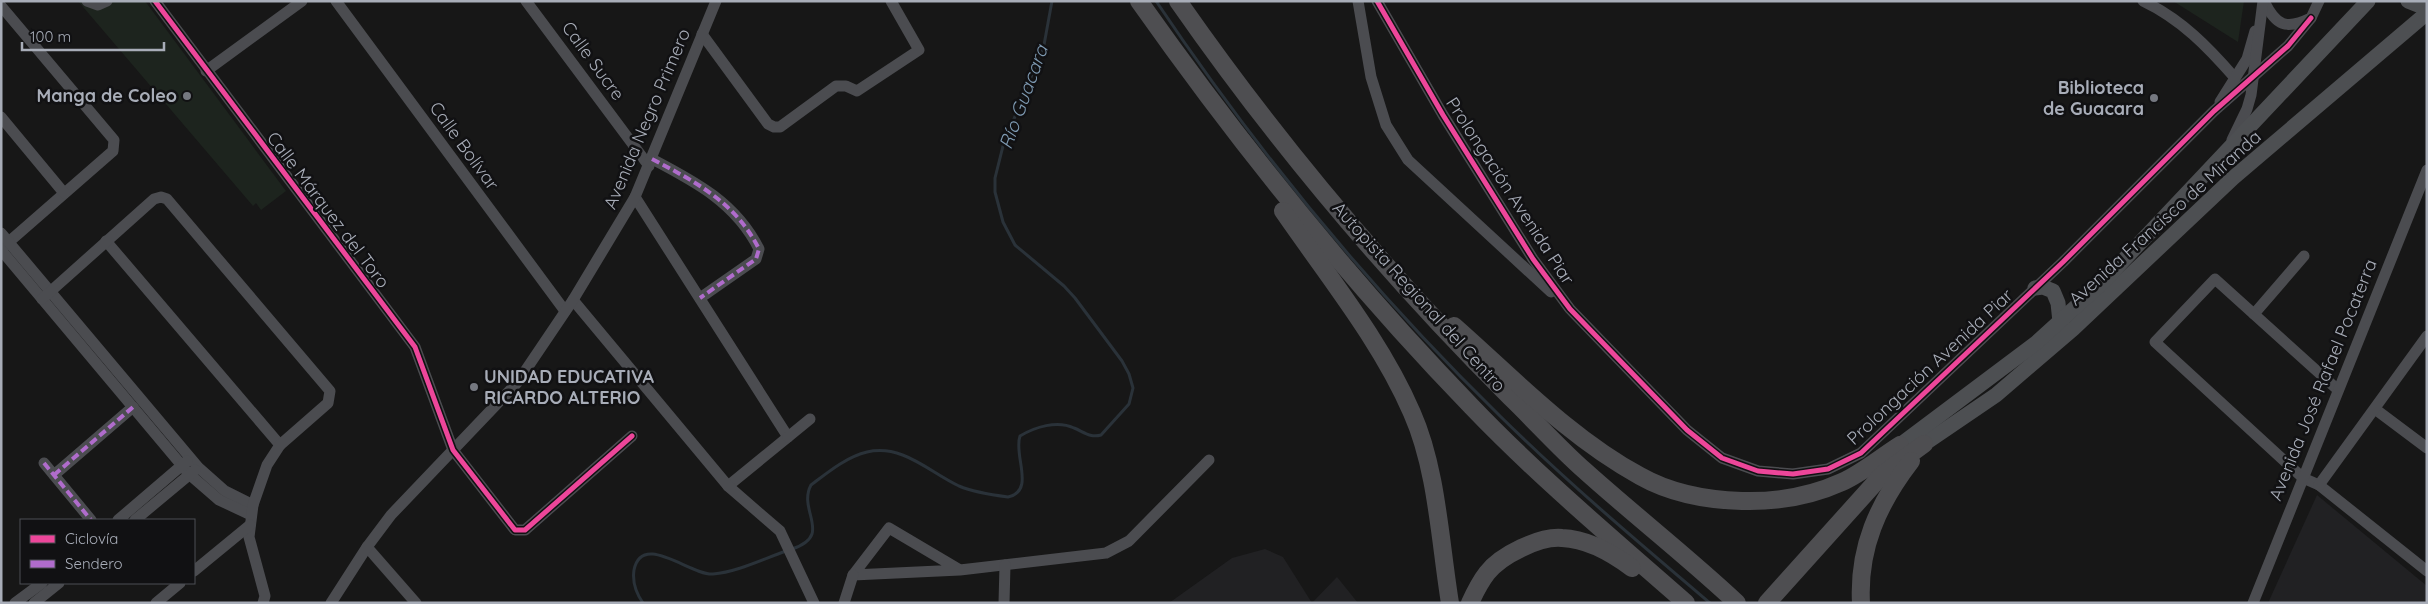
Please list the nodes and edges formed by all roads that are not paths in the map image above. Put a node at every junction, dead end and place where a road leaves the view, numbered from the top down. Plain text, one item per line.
1 (86, 1) edge
2 (107, 1) edge
3 (155, 1) edge
4 (302, 1) edge
5 (336, 1) edge
6 (526, 1) edge
7 (716, 1) edge
8 (891, 1) edge
9 (1139, 1) edge
10 (1178, 1) edge
11 (1358, 1) edge
12 (1377, 1) edge
13 (2143, 1) edge
14 (2263, 1) edge
15 (2319, 1) edge
16 (2368, 1) edge
17 (2408, 1) edge
18 (2427, 5) edge
19 (1, 6) edge
20 (2427, 13) edge
21 (2311, 18) junction
22 (702, 34) junction
23 (1175, 52) junction
24 (206, 71) junction
25 (2235, 78) junction
26 (2254, 78) junction
27 (2214, 112) junction
28 (1, 117) edge
29 (651, 162) junction
30 (2217, 162) junction
31 (2427, 170) edge
32 (64, 193) junction
33 (2416, 196) junction
34 (635, 197) junction
35 (2427, 202) edge
36 (1339, 211) junction
37 (106, 242) junction
38 (3, 243) edge
39 (2304, 256) dead end
40 (2035, 288) junction
41 (46, 295) junction
42 (700, 298) junction
43 (574, 300) junction
44 (1570, 309) junction
45 (565, 311) junction
46 (2254, 314) junction
47 (2060, 322) junction
48 (2427, 336) edge
49 (2338, 390) junction
50 (133, 407) junction
51 (2375, 409) junction
52 (810, 419) dead end
53 (632, 436) dead end
54 (788, 437) junction
55 (1924, 444) junction
56 (280, 445) junction
57 (1900, 445) junction
58 (2427, 448) edge
59 (453, 450) junction
60 (1209, 460) dead end
61 (44, 463) dead end
62 (190, 466) junction
63 (54, 475) junction
64 (2303, 478) junction
65 (2319, 485) junction
66 (728, 486) junction
67 (251, 515) junction
68 (90, 519) edge
69 (119, 519) edge
70 (136, 519) edge
71 (367, 547) junction
72 (1005, 564) junction
73 (195, 570) edge
74 (960, 570) junction
75 (2427, 571) edge
76 (853, 575) junction
77 (41, 584) edge
78 (58, 584) edge
79 (179, 584) edge
80 (1732, 598) edge
81 (16, 603) edge
82 (34, 603) edge
83 (156, 603) edge
84 (263, 603) edge
85 (330, 603) edge
86 (416, 603) edge
87 (814, 603) edge
88 (844, 603) edge
89 (1004, 603) edge
90 (1450, 603) edge
91 (1470, 603) edge
92 (1681, 603) edge
93 (1686, 603) edge
94 (1755, 603) edge
95 (1767, 603) edge
96 (1861, 603) edge
97 (2253, 603) edge

1 - 2 street
3 - 24 street, Calle Márquez del Toro
4 - 24 street
5 - 45 street, Calle Bolívar
6 - 29 street, Calle Sucre
7 - 22 street, Avenida Negro Primero
8 - 22 street
9 - 23 highway, Autopista Regional del Centro
10 - 36 highway, Autopista Regional del Centro
11 - 44 street, Prolongación Avenida Piar
12 - 44 street, Prolongación Avenida Piar
13 - 25 street
14 - 21 street
14 - 25 street
14 - 26 street
15 - 21 street
16 - 30 main road, Avenida Francisco de Miranda
17 - 18 main road
19 - 32 street
20 - 55 main road, Avenida Francisco de Miranda
21 - 26 street
22 - 29 street, Avenida Negro Primero
23 - 90 highway
23 - 93 highway, Autopista Regional del Centro
24 - 59 street, Calle Márquez del Toro
25 - 27 street
26 - 27 street
26 - 30 street
27 - 40 street, Prolongación Avenida Piar
28 - 32 street
29 - 34 street, Avenida Negro Primero
29 - 42 street
30 - 47 main road, Avenida Francisco de Miranda
31 - 33 street, Avenida José Rafael Pocaterra
32 - 38 street
33 - 35 street
33 - 49 street, Avenida José Rafael Pocaterra
34 - 42 street
34 - 43 street, Avenida Negro Primero
36 - 57 highway
36 - 80 highway, Autopista Regional del Centro
37 - 41 street
37 - 56 street
37 - 56 street
38 - 41 street
39 - 46 street
40 - 44 street, Prolongación Avenida Piar
40 - 47 main road
41 - 50 street
41 - 62 street
42 - 54 street
43 - 45 street, Avenida Negro Primero
43 - 66 street
45 - 59 street, Avenida Negro Primero
46 - 49 street
46 - 64 street
47 - 57 main road, Avenida Francisco de Miranda
48 - 51 street
49 - 64 street, Avenida José Rafael Pocaterra
50 - 62 street
50 - 63 street
51 - 58 street
51 - 65 street
52 - 54 street
53 - 59 street, Calle Márquez del Toro
54 - 66 street
55 - 95 highway
55 - 96 highway
56 - 67 street
57 - 94 highway
59 - 71 street, Avenida Negro Primero
60 - 72 street
61 - 63 street
62 - 67 street
62 - 69 street
62 - 70 street
63 - 68 street
64 - 65 street
64 - 97 street, Avenida José Rafael Pocaterra
65 - 75 street
66 - 87 street
67 - 73 street
67 - 84 street
71 - 85 street, Avenida Negro Primero
71 - 86 street
72 - 74 street
72 - 89 street
74 - 76 street
74 - 76 street
76 - 88 street
77 - 81 street
78 - 82 street
79 - 83 street
91 - 92 highway

